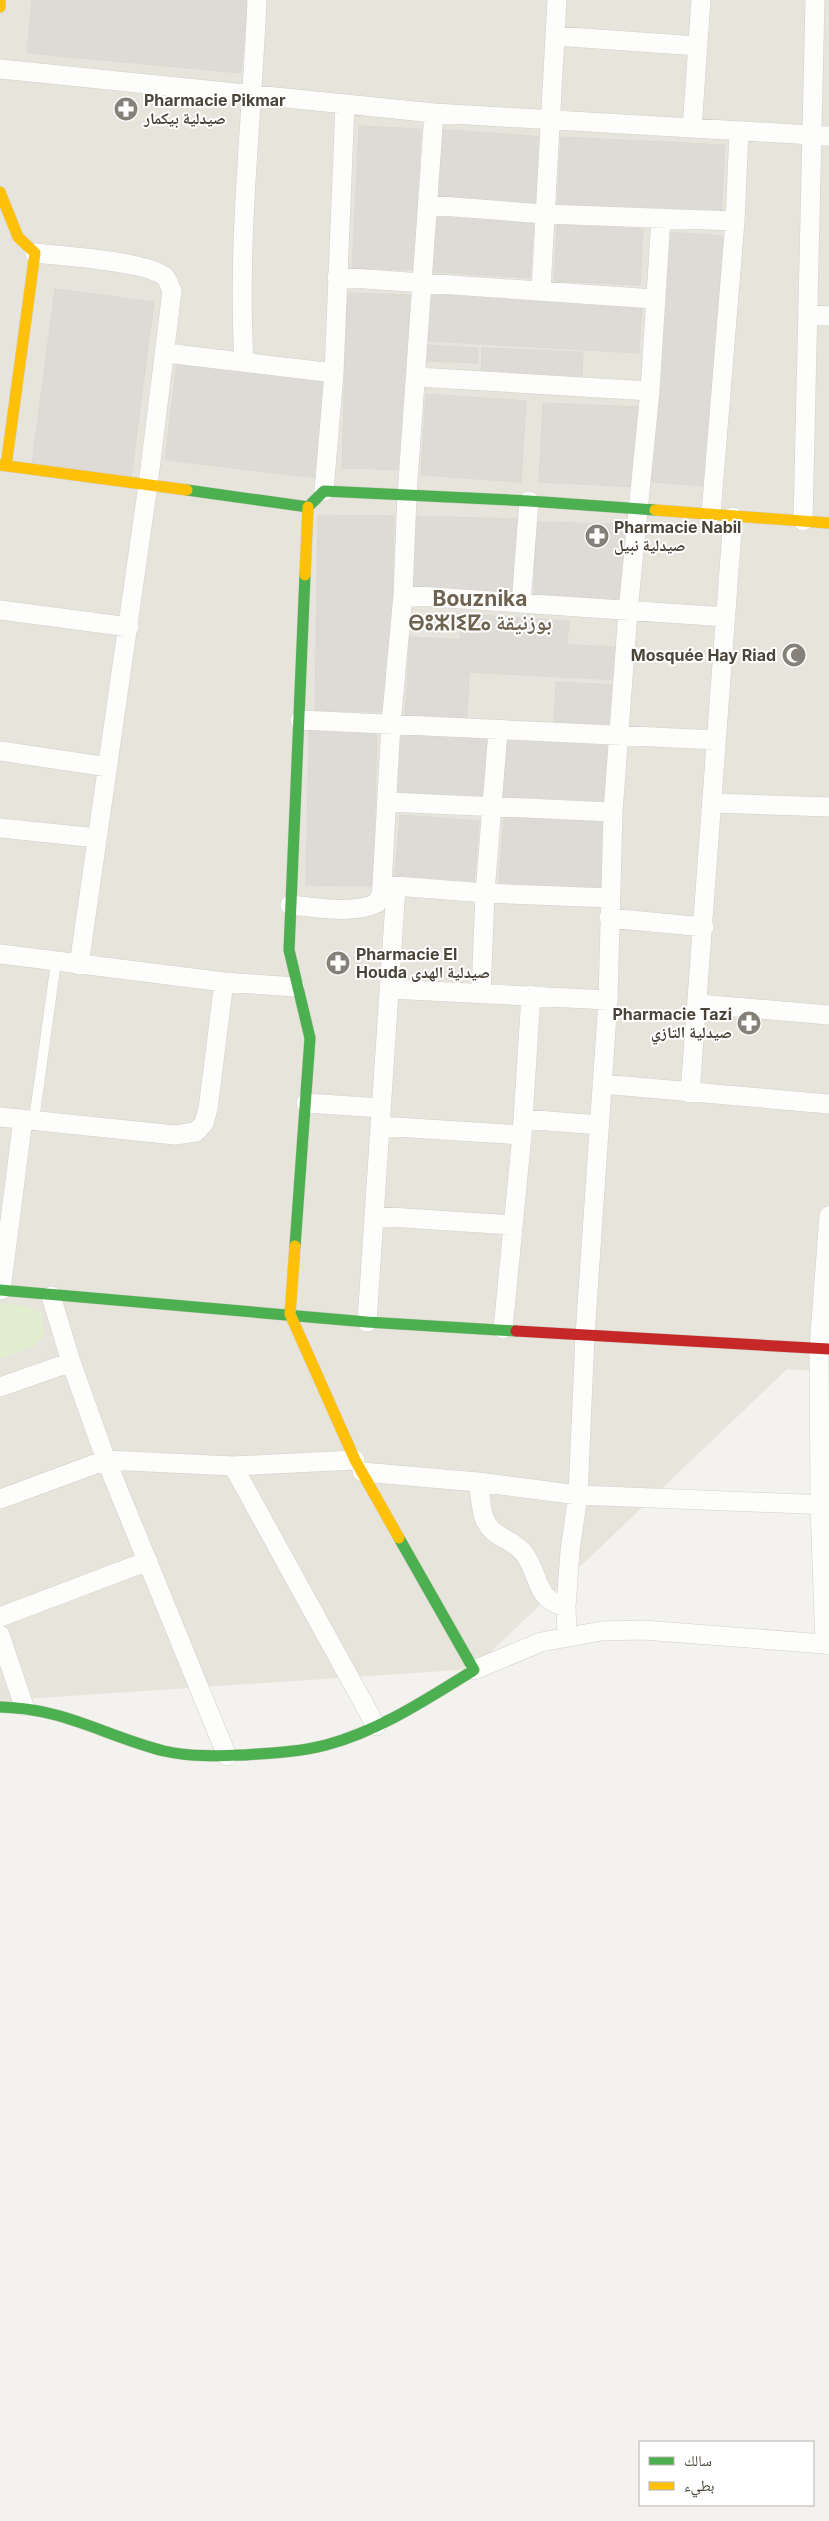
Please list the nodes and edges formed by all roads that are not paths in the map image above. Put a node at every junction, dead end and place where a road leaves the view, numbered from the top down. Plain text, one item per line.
1 (0, 0) edge
2 (257, 0) edge
3 (556, 0) edge
4 (702, 0) edge
5 (815, 0) edge
6 (0, 7) edge
7 (555, 36) junction
8 (698, 46) junction
9 (0, 69) edge
10 (251, 94) junction
11 (345, 104) junction
12 (434, 113) junction
13 (550, 120) junction
14 (692, 129) junction
15 (739, 131) junction
16 (820, 135) edge
17 (0, 192) edge
18 (428, 205) junction
19 (545, 214) junction
20 (661, 218) junction
21 (735, 221) junction
22 (35, 253) junction
23 (337, 277) junction
24 (424, 282) junction
25 (541, 290) junction
26 (654, 299) junction
27 (809, 314) junction
28 (829, 316) edge
29 (166, 353) junction
30 (244, 362) junction
31 (334, 373) junction
32 (417, 377) junction
33 (650, 391) junction
34 (3, 465) edge
35 (148, 485) junction
36 (324, 492) junction
37 (407, 495) junction
38 (529, 501) junction
39 (308, 507) junction
40 (637, 508) junction
41 (711, 514) junction
42 (733, 517) junction
43 (803, 521) junction
44 (829, 523) edge
45 (403, 595) junction
46 (521, 604) junction
47 (0, 610) edge
48 (628, 611) junction
49 (726, 616) junction
50 (129, 627) junction
51 (300, 720) junction
52 (391, 724) junction
53 (498, 731) junction
54 (619, 737) junction
55 (716, 740) junction
56 (0, 750) edge
57 (108, 767) junction
58 (387, 802) junction
59 (712, 803) junction
60 (493, 807) junction
61 (829, 807) edge
62 (613, 812) junction
63 (0, 828) edge
64 (97, 838) junction
65 (389, 886) junction
66 (485, 894) junction
67 (609, 898) junction
68 (290, 905) junction
69 (609, 918) junction
70 (704, 927) junction
71 (0, 954) edge
72 (56, 962) junction
73 (79, 965) junction
74 (224, 982) junction
75 (295, 987) junction
76 (390, 989) junction
77 (481, 993) junction
78 (531, 995) junction
79 (608, 1000) junction
80 (699, 1004) junction
81 (829, 1015) edge
82 (602, 1084) junction
83 (690, 1093) junction
84 (306, 1103) junction
85 (829, 1104) edge
86 (0, 1117) edge
87 (380, 1117) junction
88 (28, 1120) junction
89 (599, 1125) junction
90 (523, 1127) junction
91 (374, 1216) junction
92 (829, 1216) edge
93 (512, 1225) junction
94 (1, 1290) edge
95 (51, 1296) junction
96 (290, 1314) junction
97 (367, 1322) junction
98 (503, 1328) junction
99 (585, 1335) junction
100 (824, 1348) edge
101 (71, 1362) junction
102 (0, 1387) edge
103 (106, 1460) junction
104 (232, 1466) junction
105 (359, 1466) junction
106 (478, 1482) junction
107 (578, 1495) junction
108 (0, 1499) edge
109 (825, 1505) edge
110 (148, 1561) junction
111 (566, 1607) junction
112 (0, 1617) edge
113 (0, 1636) edge
114 (567, 1636) junction
115 (827, 1644) edge
116 (474, 1670) junction
117 (24, 1706) junction
118 (0, 1707) edge
119 (376, 1726) junction
120 (227, 1756) junction

1 - 6 street
2 - 10 street
3 - 7 street
4 - 8 street
5 - 16 street
7 - 8 street
7 - 13 street
8 - 14 street
9 - 10 street
10 - 11 street
10 - 30 street
11 - 12 street
11 - 23 street
12 - 13 street
12 - 18 street
13 - 14 street
13 - 19 street
14 - 15 street
15 - 16 street
15 - 21 street
16 - 27 street
17 - 22 street
18 - 19 street
18 - 24 street
19 - 20 street
19 - 25 street
20 - 21 street
20 - 26 street
21 - 41 street
22 - 29 street
22 - 34 street
23 - 24 street
23 - 31 street
24 - 25 street
24 - 32 street
25 - 26 street
26 - 33 street
27 - 28 street
27 - 43 street
29 - 30 street
29 - 35 street
30 - 31 street
31 - 36 street
32 - 33 street
32 - 37 street
33 - 40 street
34 - 35 street
35 - 39 street
35 - 50 street
36 - 37 street
36 - 39 street
37 - 38 street
37 - 45 street
38 - 40 street
38 - 46 street
39 - 51 street
40 - 41 street
40 - 48 street
41 - 42 street
42 - 43 street
42 - 49 street
43 - 44 street
45 - 46 street
45 - 52 street
46 - 48 street
47 - 50 street
48 - 49 street
48 - 54 street
49 - 55 street
50 - 57 street
51 - 52 street
51 - 68 street
52 - 53 street
52 - 58 street
53 - 54 street
53 - 60 street
54 - 55 street
54 - 62 street
55 - 59 street
56 - 57 street
57 - 64 street
58 - 60 street
58 - 65 street
59 - 61 street
59 - 70 street
60 - 62 street
60 - 66 street
62 - 67 street
63 - 64 street
64 - 73 street
65 - 66 street
65 - 68 street
65 - 76 street
66 - 67 street
66 - 77 street
67 - 69 street
68 - 75 street
69 - 70 street
69 - 79 street
70 - 80 street
71 - 72 street
72 - 73 street
72 - 88 lane
73 - 74 street
74 - 75 street
74 - 88 street
75 - 84 street
76 - 77 street
76 - 87 street
77 - 78 street
78 - 79 street
78 - 90 street
79 - 82 street
80 - 81 street
80 - 83 street
82 - 83 street
82 - 89 street
83 - 85 street
84 - 87 street
84 - 96 street
86 - 88 street
87 - 90 street
87 - 91 street
88 - 94 street
89 - 90 street
89 - 99 street
90 - 93 street
91 - 93 street
91 - 97 street
92 - 100 street
93 - 98 street
94 - 95 street
95 - 96 street
95 - 101 street
96 - 97 street
96 - 105 street
97 - 98 street
98 - 99 street
99 - 100 street
99 - 107 street
100 - 109 street
101 - 102 street
101 - 103 street
103 - 104 street
103 - 108 street
103 - 110 street
104 - 105 street
104 - 119 street
105 - 106 street
105 - 116 street
106 - 107 street
106 - 111 street
107 - 109 street
107 - 111 street
109 - 115 street
110 - 112 street
110 - 120 street
111 - 114 street
113 - 117 street
114 - 115 street
114 - 116 street
116 - 119 street
117 - 118 street
117 - 120 street
119 - 120 street

